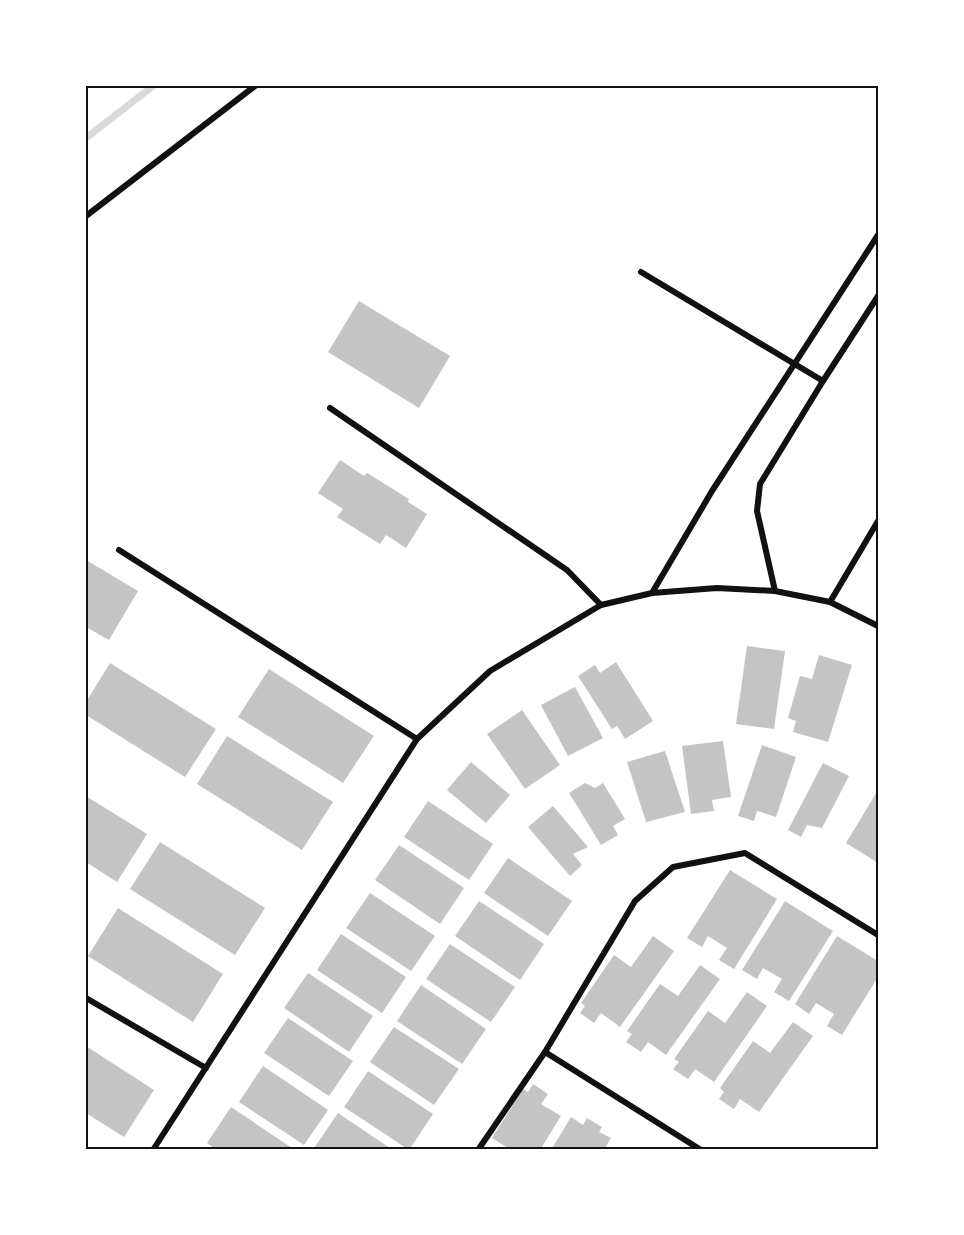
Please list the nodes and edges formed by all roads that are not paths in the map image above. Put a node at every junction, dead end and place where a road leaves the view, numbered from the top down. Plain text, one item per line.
1 (255, 86) edge
2 (86, 216) edge
3 (879, 235) edge
4 (641, 272) dead end
5 (879, 296) edge
6 (795, 364) junction
7 (823, 381) junction
8 (330, 408) dead end
9 (879, 521) edge
10 (119, 550) dead end
11 (775, 591) junction
12 (652, 593) junction
13 (830, 602) junction
14 (601, 605) junction
15 (879, 626) edge
16 (417, 739) junction
17 (879, 935) edge
18 (86, 998) edge
19 (545, 1052) junction
20 (206, 1068) junction
21 (153, 1149) edge
22 (478, 1149) edge
23 (701, 1149) edge

1 - 2 street
3 - 6 street
4 - 6 street
5 - 7 street
6 - 7 street
6 - 12 street
7 - 11 street
8 - 14 street
9 - 13 street
10 - 16 street
11 - 12 street
11 - 13 street
12 - 14 street
13 - 15 street
14 - 16 street
16 - 20 street
17 - 19 street
18 - 20 street
19 - 22 street
19 - 23 street
20 - 21 street

